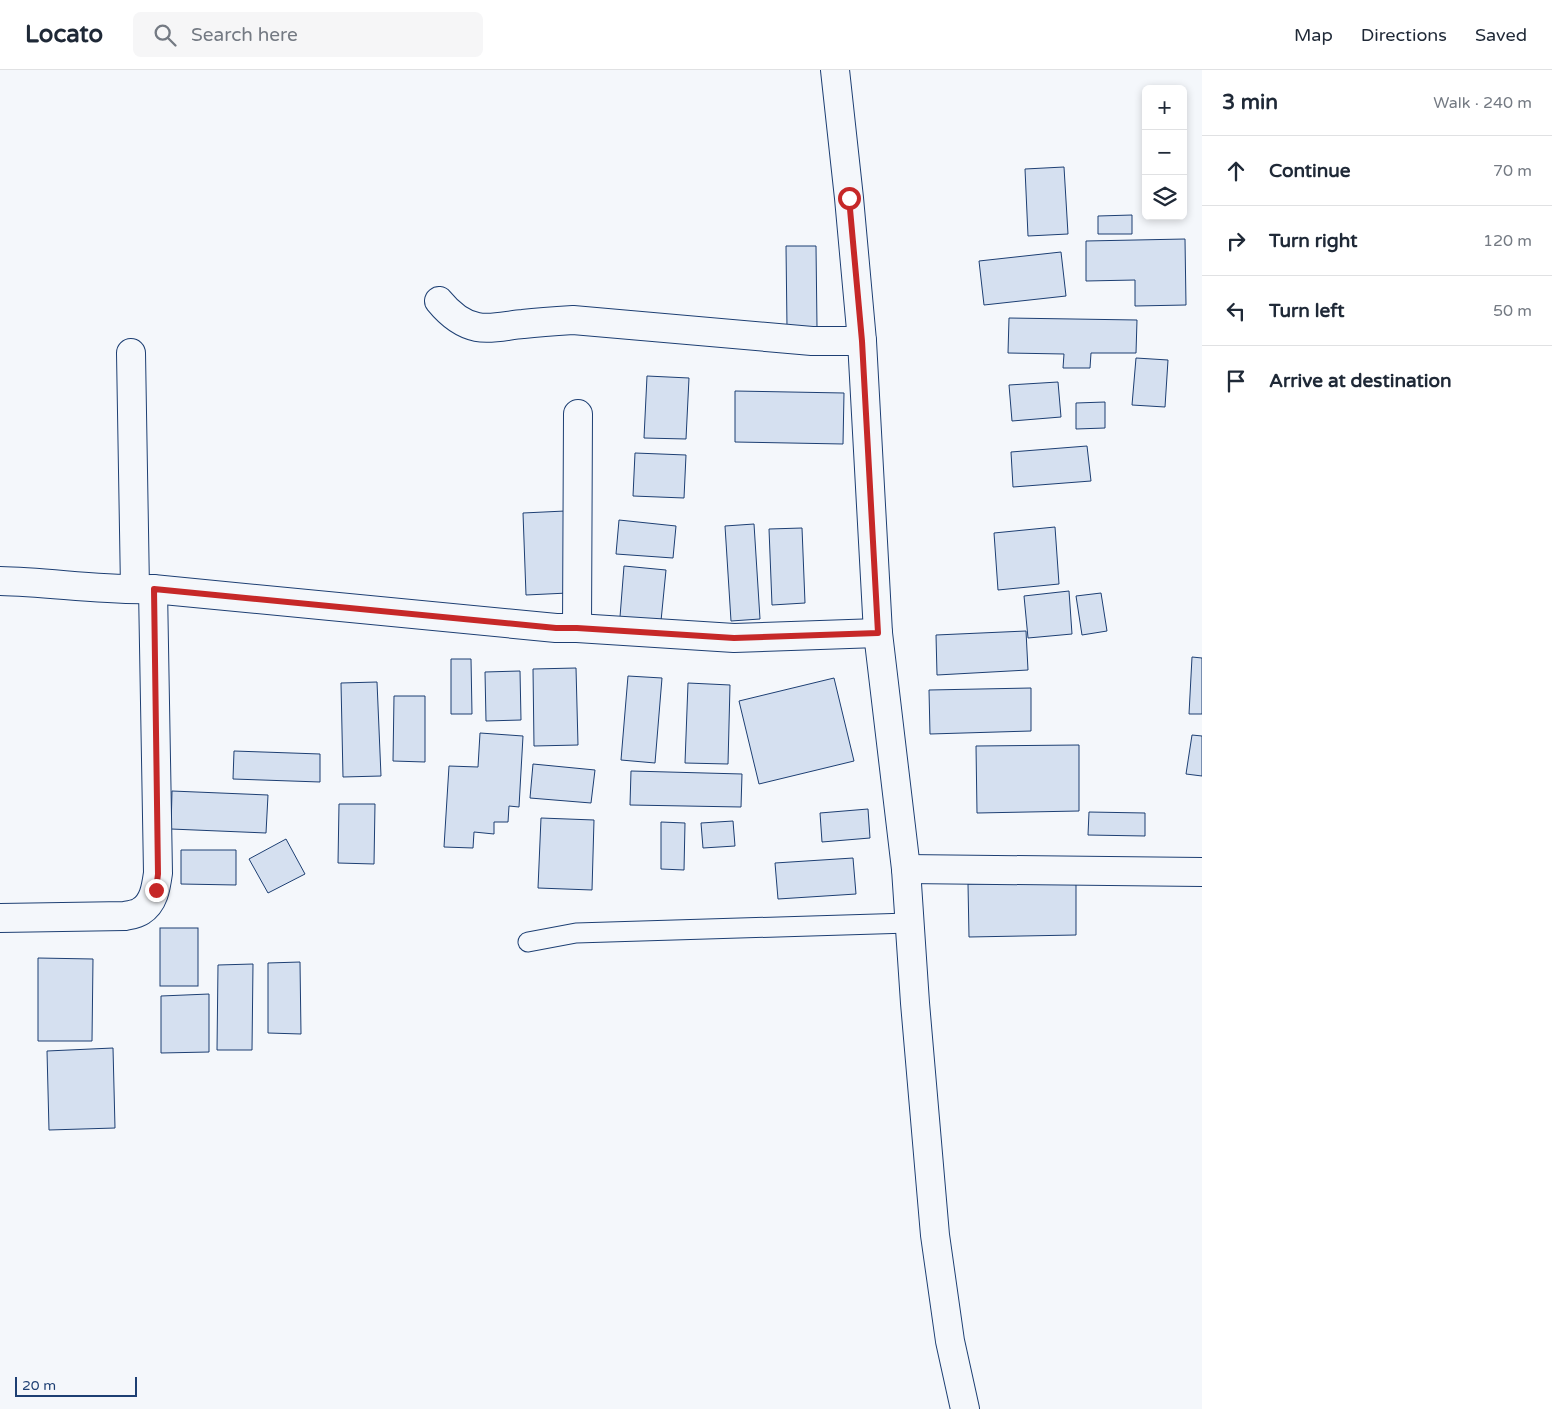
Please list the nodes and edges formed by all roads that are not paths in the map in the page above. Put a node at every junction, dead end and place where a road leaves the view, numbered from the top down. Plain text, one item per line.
1 (836, 70) edge
2 (439, 301) dead end
3 (862, 341) junction
4 (131, 353) dead end
5 (578, 414) dead end
6 (0, 581) edge
7 (144, 589) junction
8 (577, 628) junction
9 (878, 633) junction
10 (906, 869) junction
11 (1202, 872) edge
12 (0, 918) edge
13 (909, 923) junction
14 (528, 942) dead end
15 (965, 1409) edge

1 - 3 street
2 - 3 street
3 - 9 street
4 - 7 street
5 - 8 street
6 - 7 street
7 - 8 street
7 - 12 street
8 - 9 street
9 - 10 street
10 - 11 street
10 - 13 street
13 - 14 lane
13 - 15 street

